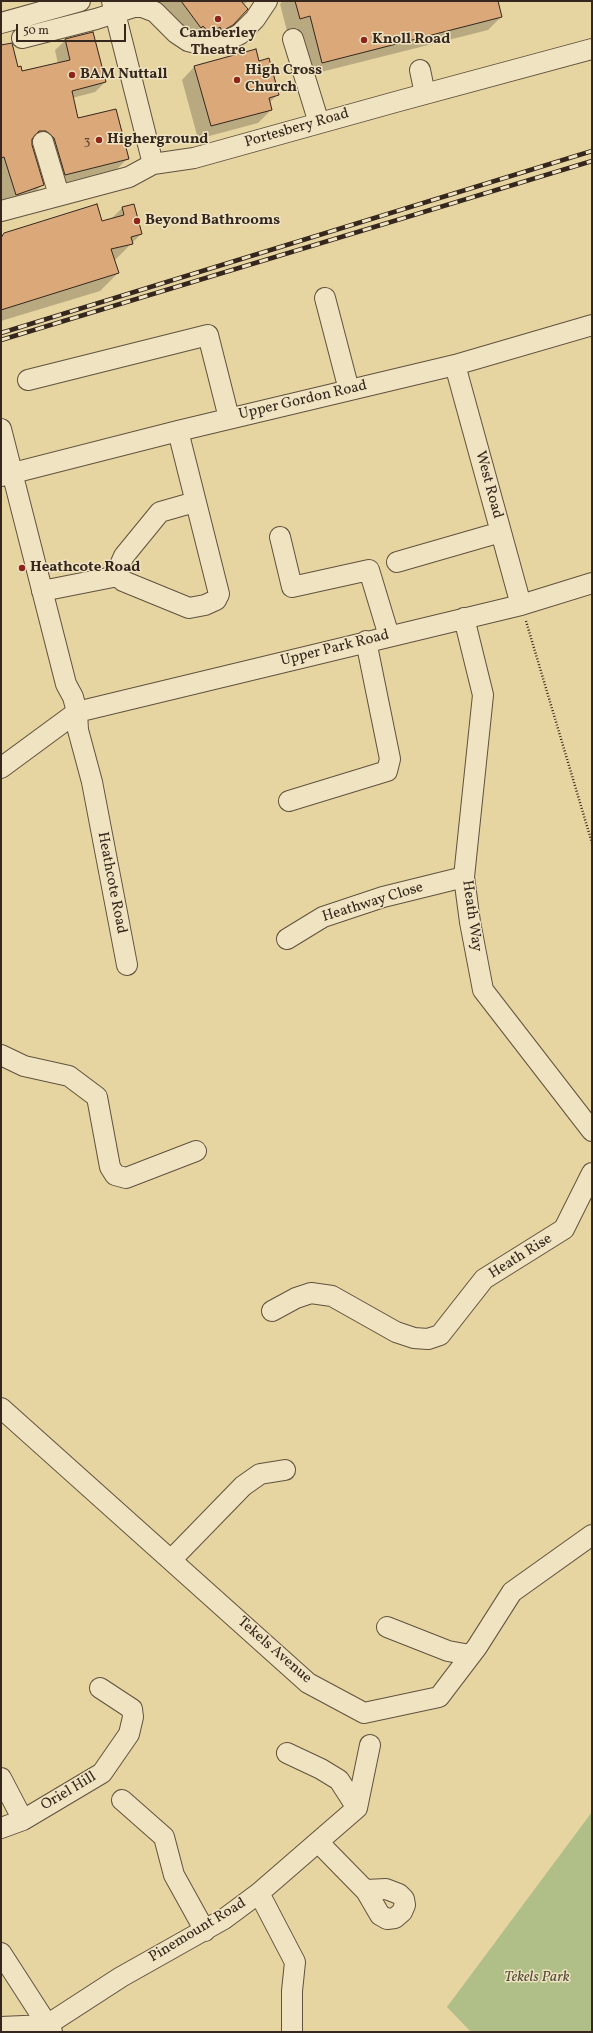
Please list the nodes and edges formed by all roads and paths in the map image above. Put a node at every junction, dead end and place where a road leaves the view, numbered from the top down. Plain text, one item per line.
1 (80, 1) edge
2 (266, 1) edge
3 (114, 7) edge
4 (1, 23) edge
5 (22, 38) dead end
6 (293, 39) dead end
7 (592, 49) edge
8 (420, 70) dead end
9 (425, 94) junction
10 (319, 123) junction
11 (43, 142) dead end
12 (153, 164) junction
13 (59, 195) junction
14 (2, 211) edge
15 (325, 298) dead end
16 (592, 325) edge
17 (456, 365) junction
18 (28, 380) dead end
19 (349, 390) junction
20 (229, 418) junction
21 (1, 429) edge
22 (178, 430) junction
23 (7, 475) edge
24 (196, 502) junction
25 (501, 532) junction
26 (280, 537) dead end
27 (397, 562) dead end
28 (118, 576) junction
29 (592, 583) edge
30 (42, 591) junction
31 (521, 605) junction
32 (464, 618) junction
33 (389, 636) junction
34 (366, 641) junction
35 (77, 712) junction
36 (1, 768) edge
37 (290, 801) dead end
38 (592, 843) edge
39 (464, 877) junction
40 (287, 939) dead end
41 (127, 965) dead end
42 (1, 1055) edge
43 (592, 1131) edge
44 (196, 1151) dead end
45 (592, 1173) edge
46 (272, 1311) dead end
47 (1, 1408) edge
48 (285, 1470) dead end
49 (592, 1535) edge
50 (171, 1560) junction
51 (386, 1627) dead end
52 (470, 1656) junction
53 (100, 1688) dead end
54 (370, 1745) dead end
55 (287, 1753) dead end
56 (1, 1778) edge
57 (122, 1800) dead end
58 (357, 1808) junction
59 (23, 1820) junction
60 (1, 1828) edge
61 (318, 1842) junction
62 (366, 1890) dead end
63 (259, 1893) junction
64 (205, 1931) junction
65 (1, 1953) edge
66 (1, 2027) edge
67 (49, 2029) edge
68 (292, 2032) edge

1 - 4 street
2 - 3 street
3 - 5 street
3 - 12 street
6 - 10 street
7 - 9 street, Portesbery Road
8 - 9 street
9 - 10 street, Portesbery Road
10 - 12 street, Portesbery Road
11 - 13 street
12 - 13 street, Portesbery Road
13 - 14 street, Portesbery Road
15 - 19 street
16 - 17 street, Upper Gordon Road
17 - 19 street, Upper Gordon Road
17 - 25 street, West Road
18 - 20 street
19 - 20 street, Upper Gordon Road
20 - 22 street, Upper Gordon Road
21 - 23 street, Heathcote Road
22 - 23 street, Upper Gordon Road
22 - 24 street
23 - 30 street, Heathcote Road
24 - 28 street
24 - 28 street
25 - 27 street
25 - 31 street, West Road
26 - 33 street
28 - 30 street
29 - 31 street, Upper Park Road
30 - 35 street, Heathcote Road
31 - 32 street, Upper Park Road
31 - 38 path
32 - 33 street, Upper Park Road
32 - 39 street, Heath Way
33 - 34 street, Upper Park Road
34 - 35 street, Upper Park Road
34 - 37 street
35 - 36 street
35 - 41 street, Heathcote Road
39 - 40 street, Heathway Close
39 - 43 street, Heath Way
42 - 44 street
45 - 46 street, Heath Rise
47 - 50 street, Tekels Avenue
48 - 50 street
49 - 52 street, Tekels Avenue
50 - 52 street, Tekels Avenue
51 - 52 street
53 - 59 street, Oriel Hill
54 - 58 street
55 - 58 street
56 - 59 street, Oriel Hill
57 - 64 street
58 - 61 street, Pinemount Road
59 - 60 street, Oriel Hill
61 - 62 street
61 - 63 street, Pinemount Road
63 - 64 street, Pinemount Road
63 - 68 street
64 - 67 street, Pinemount Road
65 - 67 street
66 - 67 street

